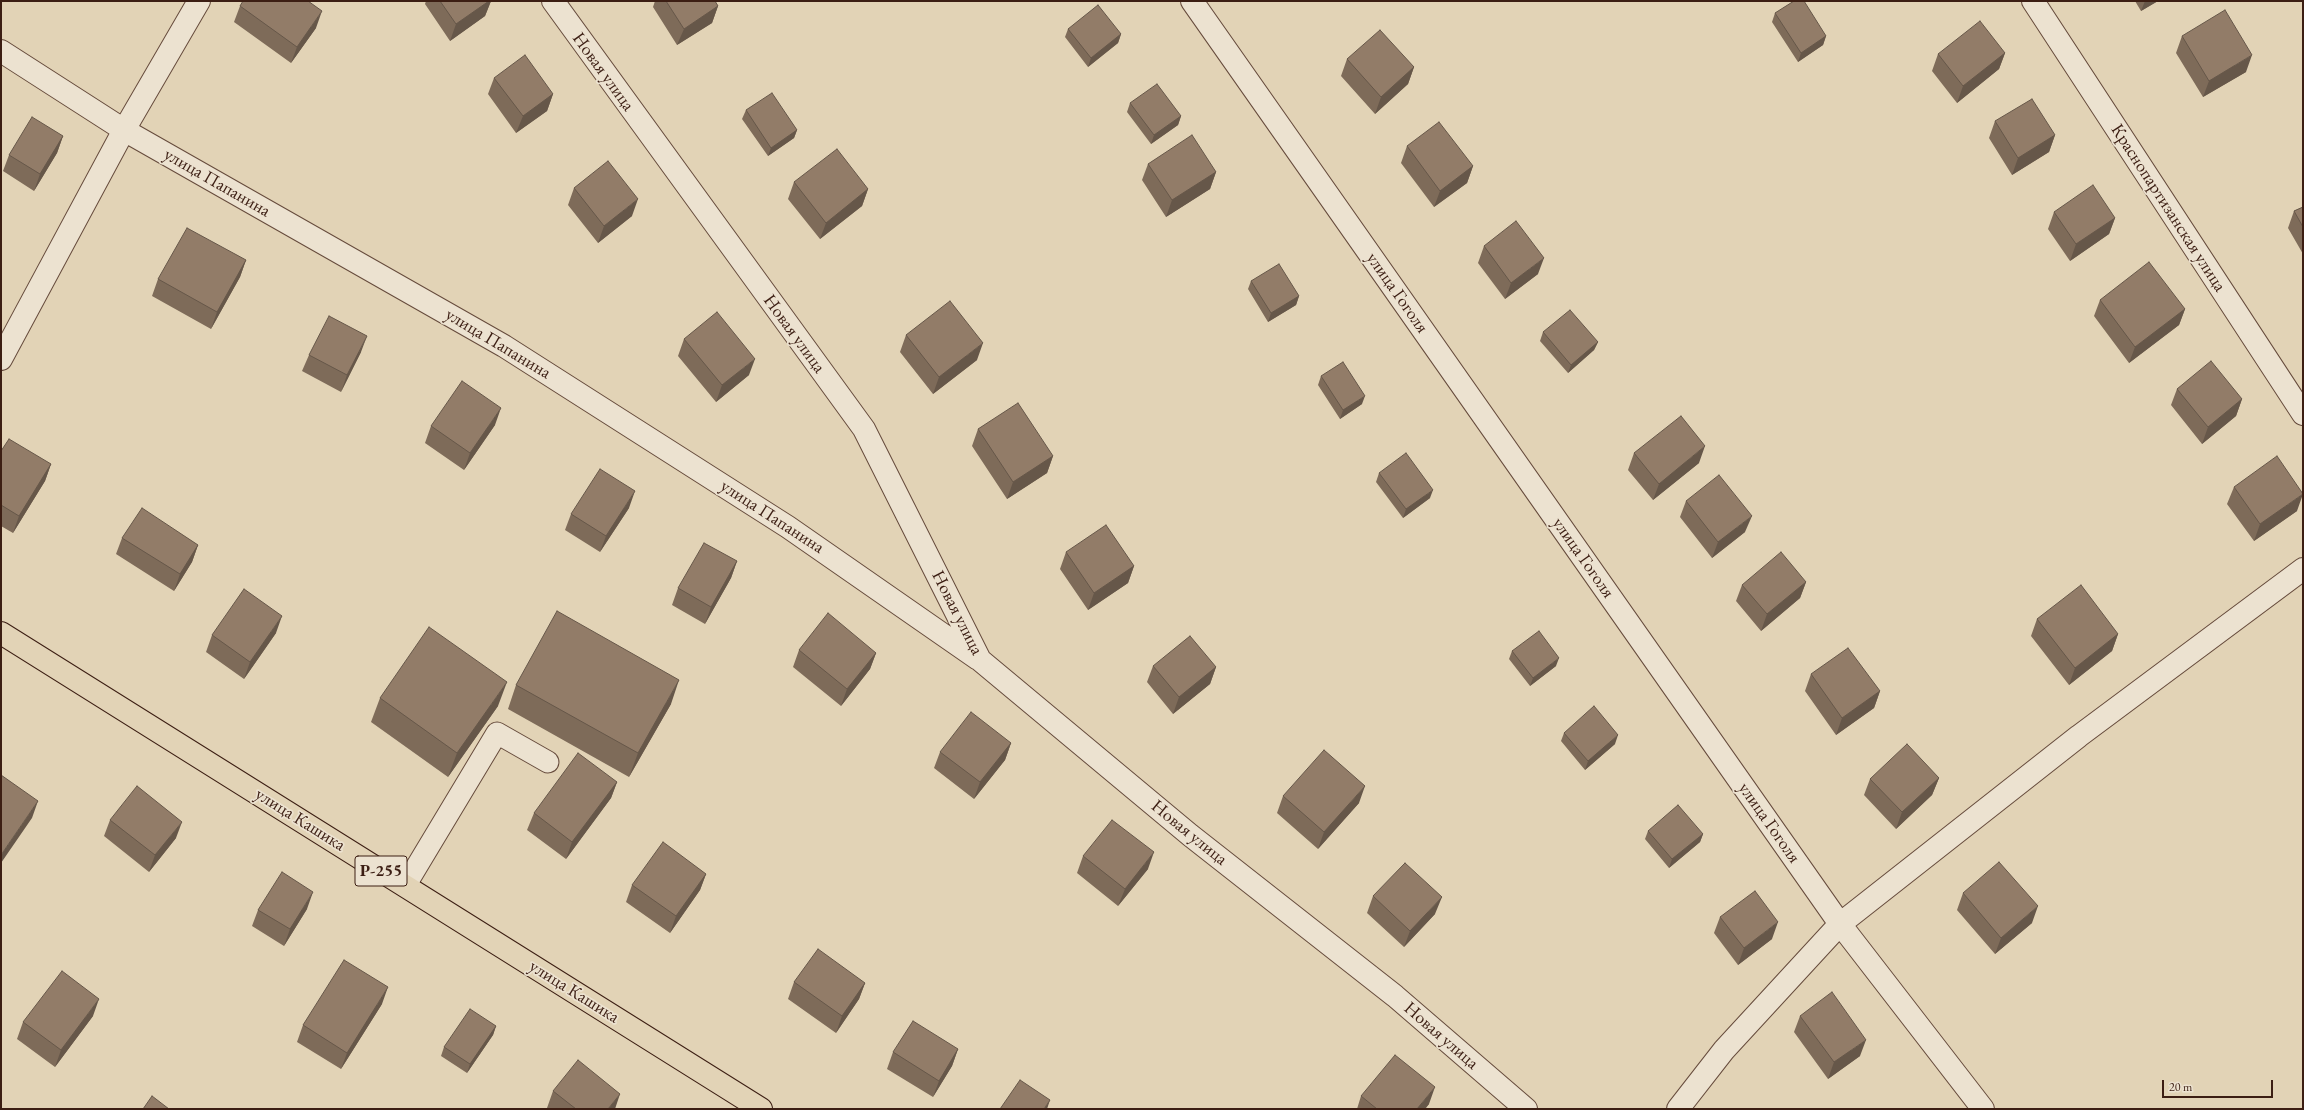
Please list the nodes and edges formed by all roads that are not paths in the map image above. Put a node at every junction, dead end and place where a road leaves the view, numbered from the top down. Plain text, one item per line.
1 (199, 1) edge
2 (553, 1) edge
3 (1192, 1) edge
4 (2033, 1) edge
5 (1, 51) edge
6 (124, 130) junction
7 (1, 359) edge
8 (2303, 414) edge
9 (2303, 569) edge
10 (1, 633) edge
11 (980, 660) junction
12 (548, 762) dead end
13 (406, 886) junction
14 (1840, 924) junction
15 (761, 1109) edge
16 (1526, 1109) edge
17 (1678, 1109) edge
18 (1983, 1109) edge

1 - 6 street
2 - 11 street, Новая улица
3 - 14 street, улица Гоголя
4 - 8 street, Краснопартизанская улица
5 - 6 street, улица Папанина
6 - 7 street
6 - 11 street, улица Папанина
9 - 14 street
10 - 13 highway, улица Кашика / Р-255
11 - 16 street, Новая улица
12 - 13 lane
13 - 15 highway, улица Кашика / Р-255
14 - 17 street
14 - 18 street, улица Гоголя

